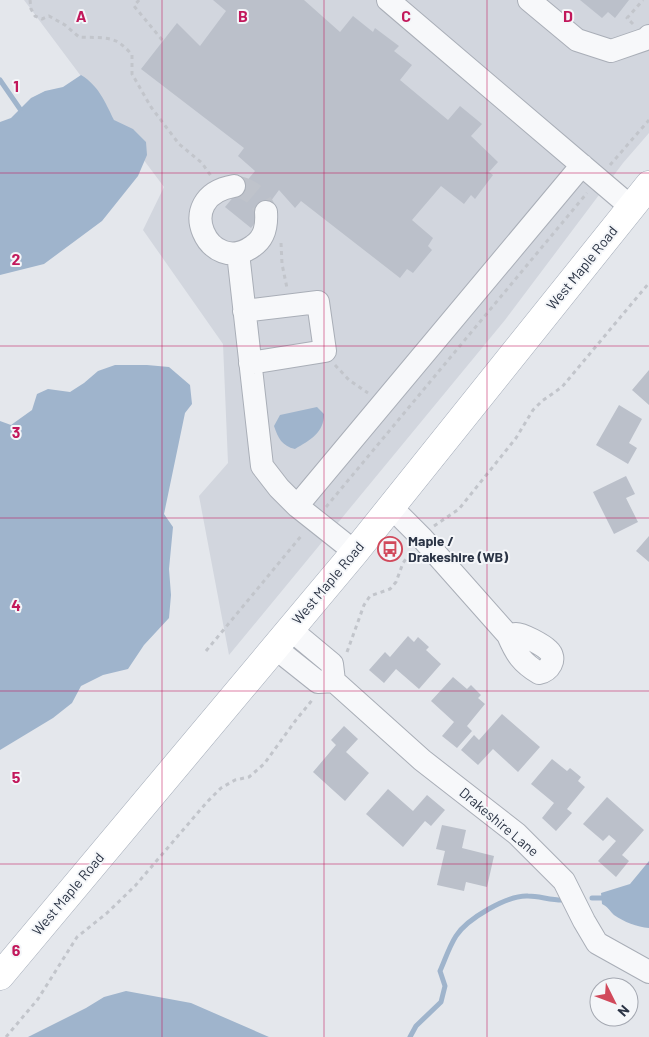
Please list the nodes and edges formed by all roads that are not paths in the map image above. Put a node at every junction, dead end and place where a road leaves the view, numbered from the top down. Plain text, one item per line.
1 (388, 0) edge
2 (529, 0) edge
3 (644, 33) edge
4 (590, 172) junction
5 (649, 185) edge
6 (226, 189) road end
7 (631, 207) junction
8 (266, 212) dead end
9 (238, 253) junction
10 (244, 311) junction
11 (250, 363) junction
12 (391, 507) junction
13 (306, 513) junction
14 (355, 552) junction
15 (508, 635) dead end
16 (282, 638) junction
17 (649, 972) edge
18 (0, 976) edge

1 - 4 street
2 - 3 street
4 - 7 street
4 - 13 street
5 - 7 main road, West Maple Road
6 - 9 street
7 - 12 main road, West Maple Road
8 - 9 street
9 - 10 street
10 - 11 street
10 - 11 street
11 - 13 street
12 - 14 main road, West Maple Road
12 - 15 street
13 - 14 street
14 - 16 main road, West Maple Road
16 - 17 street, Drakeshire Lane
16 - 18 main road, West Maple Road

